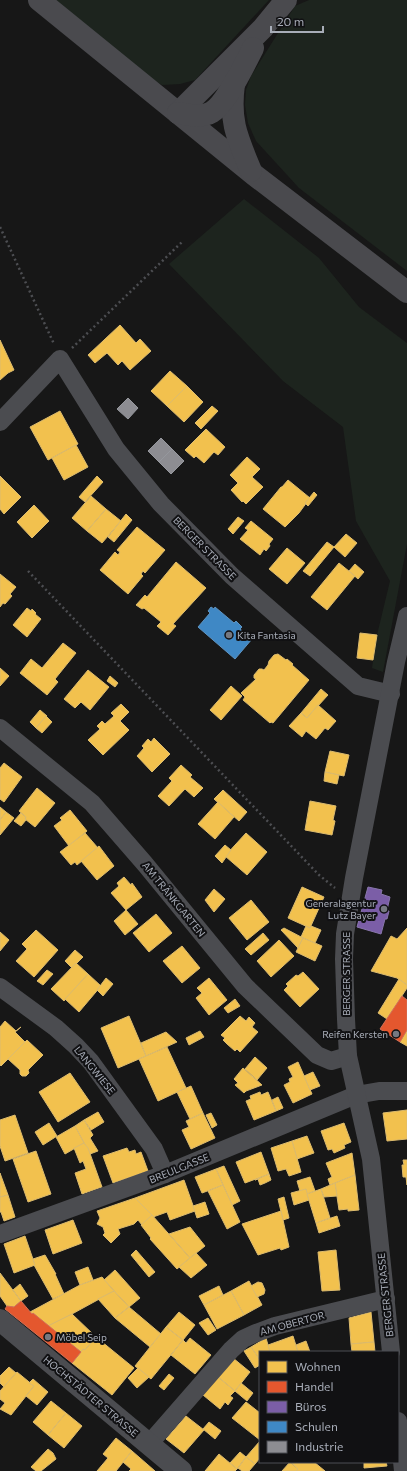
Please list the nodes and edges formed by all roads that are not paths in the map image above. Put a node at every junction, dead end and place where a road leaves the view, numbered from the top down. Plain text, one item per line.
1 (39, 0) edge
2 (286, 0) edge
3 (263, 28) junction
4 (234, 84) junction
5 (178, 113) junction
6 (253, 174) junction
7 (407, 292) edge
8 (0, 422) edge
9 (407, 616) edge
10 (391, 694) junction
11 (0, 728) edge
12 (0, 987) edge
13 (348, 1056) junction
14 (407, 1091) edge
15 (356, 1095) junction
16 (165, 1174) junction
17 (0, 1234) edge
18 (386, 1299) junction
19 (0, 1320) edge
20 (391, 1351) edge
21 (399, 1431) edge
22 (149, 1444) junction
23 (181, 1471) edge
24 (403, 1471) edge

1 - 5 main road
2 - 3 main road
3 - 4 main road
3 - 5 main road
4 - 5 main road
4 - 6 main road
5 - 6 main road
6 - 7 main road
8 - 10 street, BERGER STRASSE
9 - 10 street, BERGER STRASSE
10 - 13 street, BERGER STRASSE
11 - 13 street, AM TRÄNKGARTEN
12 - 16 street, LANGWIESE
13 - 15 street, BERGER STRASSE
14 - 15 street, BREULGASSE
15 - 16 street, BREULGASSE
15 - 18 street, BERGER STRASSE
16 - 17 street, BREULGASSE
18 - 20 street, BERGER STRASSE
18 - 22 street, AM OBERTOR
19 - 22 street, HOCHSTÄDTER STRASSE
21 - 24 street
22 - 23 street, HOCHSTÄDTER STRASSE

